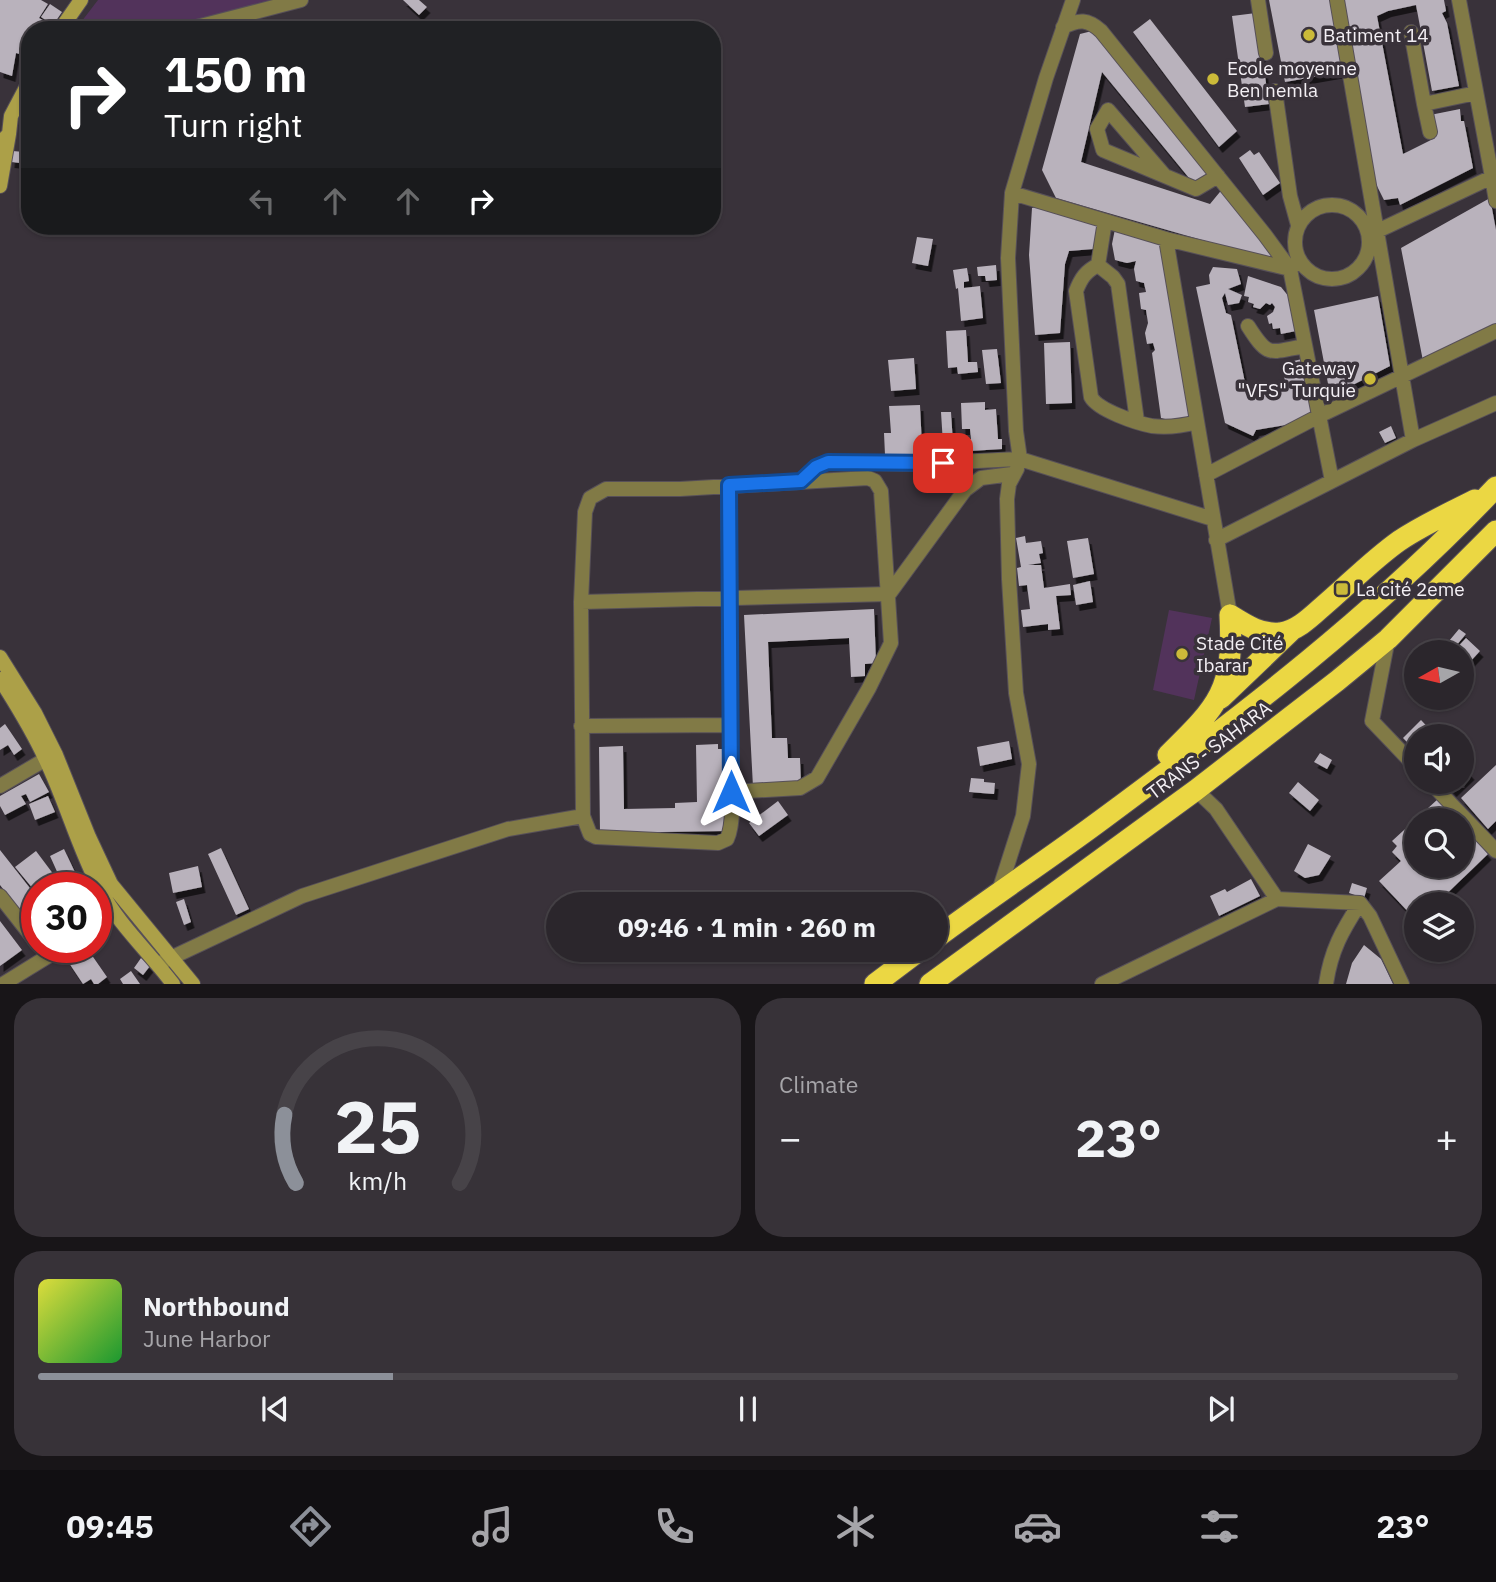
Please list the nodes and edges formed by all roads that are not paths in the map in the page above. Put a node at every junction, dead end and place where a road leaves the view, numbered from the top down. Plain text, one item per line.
1 (81, 0) edge
2 (301, 0) edge
3 (1073, 0) edge
4 (1258, 0) edge
5 (1337, 0) edge
6 (1459, 0) edge
7 (66, 21) edge
8 (219, 21) edge
9 (1063, 27) junction
10 (1411, 32) dead end
11 (1266, 53) dead end
12 (1275, 91) dead end
13 (1476, 93) junction
14 (21, 99) edge
15 (1424, 104) junction
16 (5, 130) edge
17 (1430, 132) dead end
18 (1165, 176) junction
19 (1219, 176) junction
20 (1492, 177) junction
21 (0, 186) edge
22 (1012, 193) junction
23 (1496, 201) edge
24 (1105, 221) junction
25 (1298, 225) junction
26 (1372, 234) junction
27 (1166, 239) junction
28 (1098, 265) junction
29 (1295, 265) junction
30 (1248, 326) dead end
31 (1496, 331) edge
32 (1305, 346) junction
33 (1403, 376) junction
34 (1496, 402) edge
35 (1319, 416) junction
36 (1137, 421) junction
37 (1197, 422) junction
38 (1413, 440) junction
39 (1023, 461) junction
40 (1012, 474) junction
41 (1206, 475) junction
42 (801, 481) junction
43 (1332, 481) junction
44 (729, 485) junction
45 (1494, 489) edge
46 (1213, 519) junction
47 (1496, 531) edge
48 (1216, 540) junction
49 (889, 594) junction
50 (730, 600) junction
51 (581, 602) junction
52 (1230, 615) junction
53 (1293, 629) junction
54 (1388, 639) junction
55 (0, 657) edge
56 (0, 679) edge
57 (1217, 702) junction
58 (731, 725) junction
59 (581, 726) junction
60 (1404, 754) edge
61 (46, 759) junction
62 (0, 786) edge
63 (1196, 790) junction
64 (731, 792) junction
65 (1441, 794) edge
66 (583, 816) junction
67 (1103, 819) junction
68 (1496, 851) edge
69 (999, 891) junction
70 (0, 896) edge
71 (1277, 899) junction
72 (1360, 903) junction
73 (114, 914) joint
74 (21, 922) edge
75 (948, 929) edge
76 (173, 958) junction
77 (904, 962) edge
78 (26, 963) edge
79 (158, 964) junction
80 (3, 984) edge
81 (173, 984) edge
82 (192, 984) edge
83 (875, 984) edge
84 (930, 984) edge
85 (1102, 984) edge
86 (1326, 984) edge
87 (1402, 984) edge

1 - 7 main road
2 - 8 street
3 - 9 street
4 - 11 street
5 - 26 street
6 - 13 street
9 - 19 street
9 - 22 street
10 - 15 street
12 - 25 street
13 - 15 street
13 - 20 street
14 - 16 main road
15 - 17 street
16 - 21 main road
18 - 18 street
18 - 19 street
19 - 29 street
20 - 23 street
20 - 26 street
22 - 24 street
22 - 39 street
24 - 27 street
24 - 28 street
25 - 26 street
25 - 29 street
26 - 29 street
26 - 33 street
27 - 29 street
27 - 37 street
28 - 36 street
28 - 36 street
29 - 32 street
30 - 32 street
31 - 33 street
32 - 35 street
33 - 35 street
33 - 38 street
34 - 38 street
35 - 41 street
35 - 43 street
36 - 37 street
37 - 41 street
38 - 43 street
39 - 40 street
39 - 42 street
39 - 46 street
40 - 49 street
40 - 69 street
41 - 46 street
42 - 44 street
42 - 49 street
43 - 48 street
44 - 50 street
44 - 51 street
45 - 53 highway
45 - 67 highway, TRANS - SAHARA
46 - 48 street
47 - 54 highway, TRANS - SAHARA
48 - 52 street
49 - 50 street
49 - 64 street
50 - 51 street
50 - 58 street
51 - 59 street
52 - 53 highway
52 - 57 highway
53 - 57 highway
54 - 60 street
54 - 63 highway, TRANS - SAHARA
55 - 76 main road
56 - 61 main road
57 - 67 highway
58 - 59 street
58 - 64 street
59 - 66 street
61 - 62 street
61 - 73 main road
63 - 71 street
63 - 84 highway, TRANS - SAHARA
64 - 66 street
65 - 68 street
66 - 76 street
67 - 69 highway, TRANS - SAHARA
69 - 75 highway, TRANS - SAHARA
70 - 74 street
71 - 72 street
71 - 85 street
72 - 86 street
72 - 87 street
73 - 79 main road
76 - 79 street
76 - 82 main road
77 - 83 highway
78 - 80 street
79 - 81 main road

